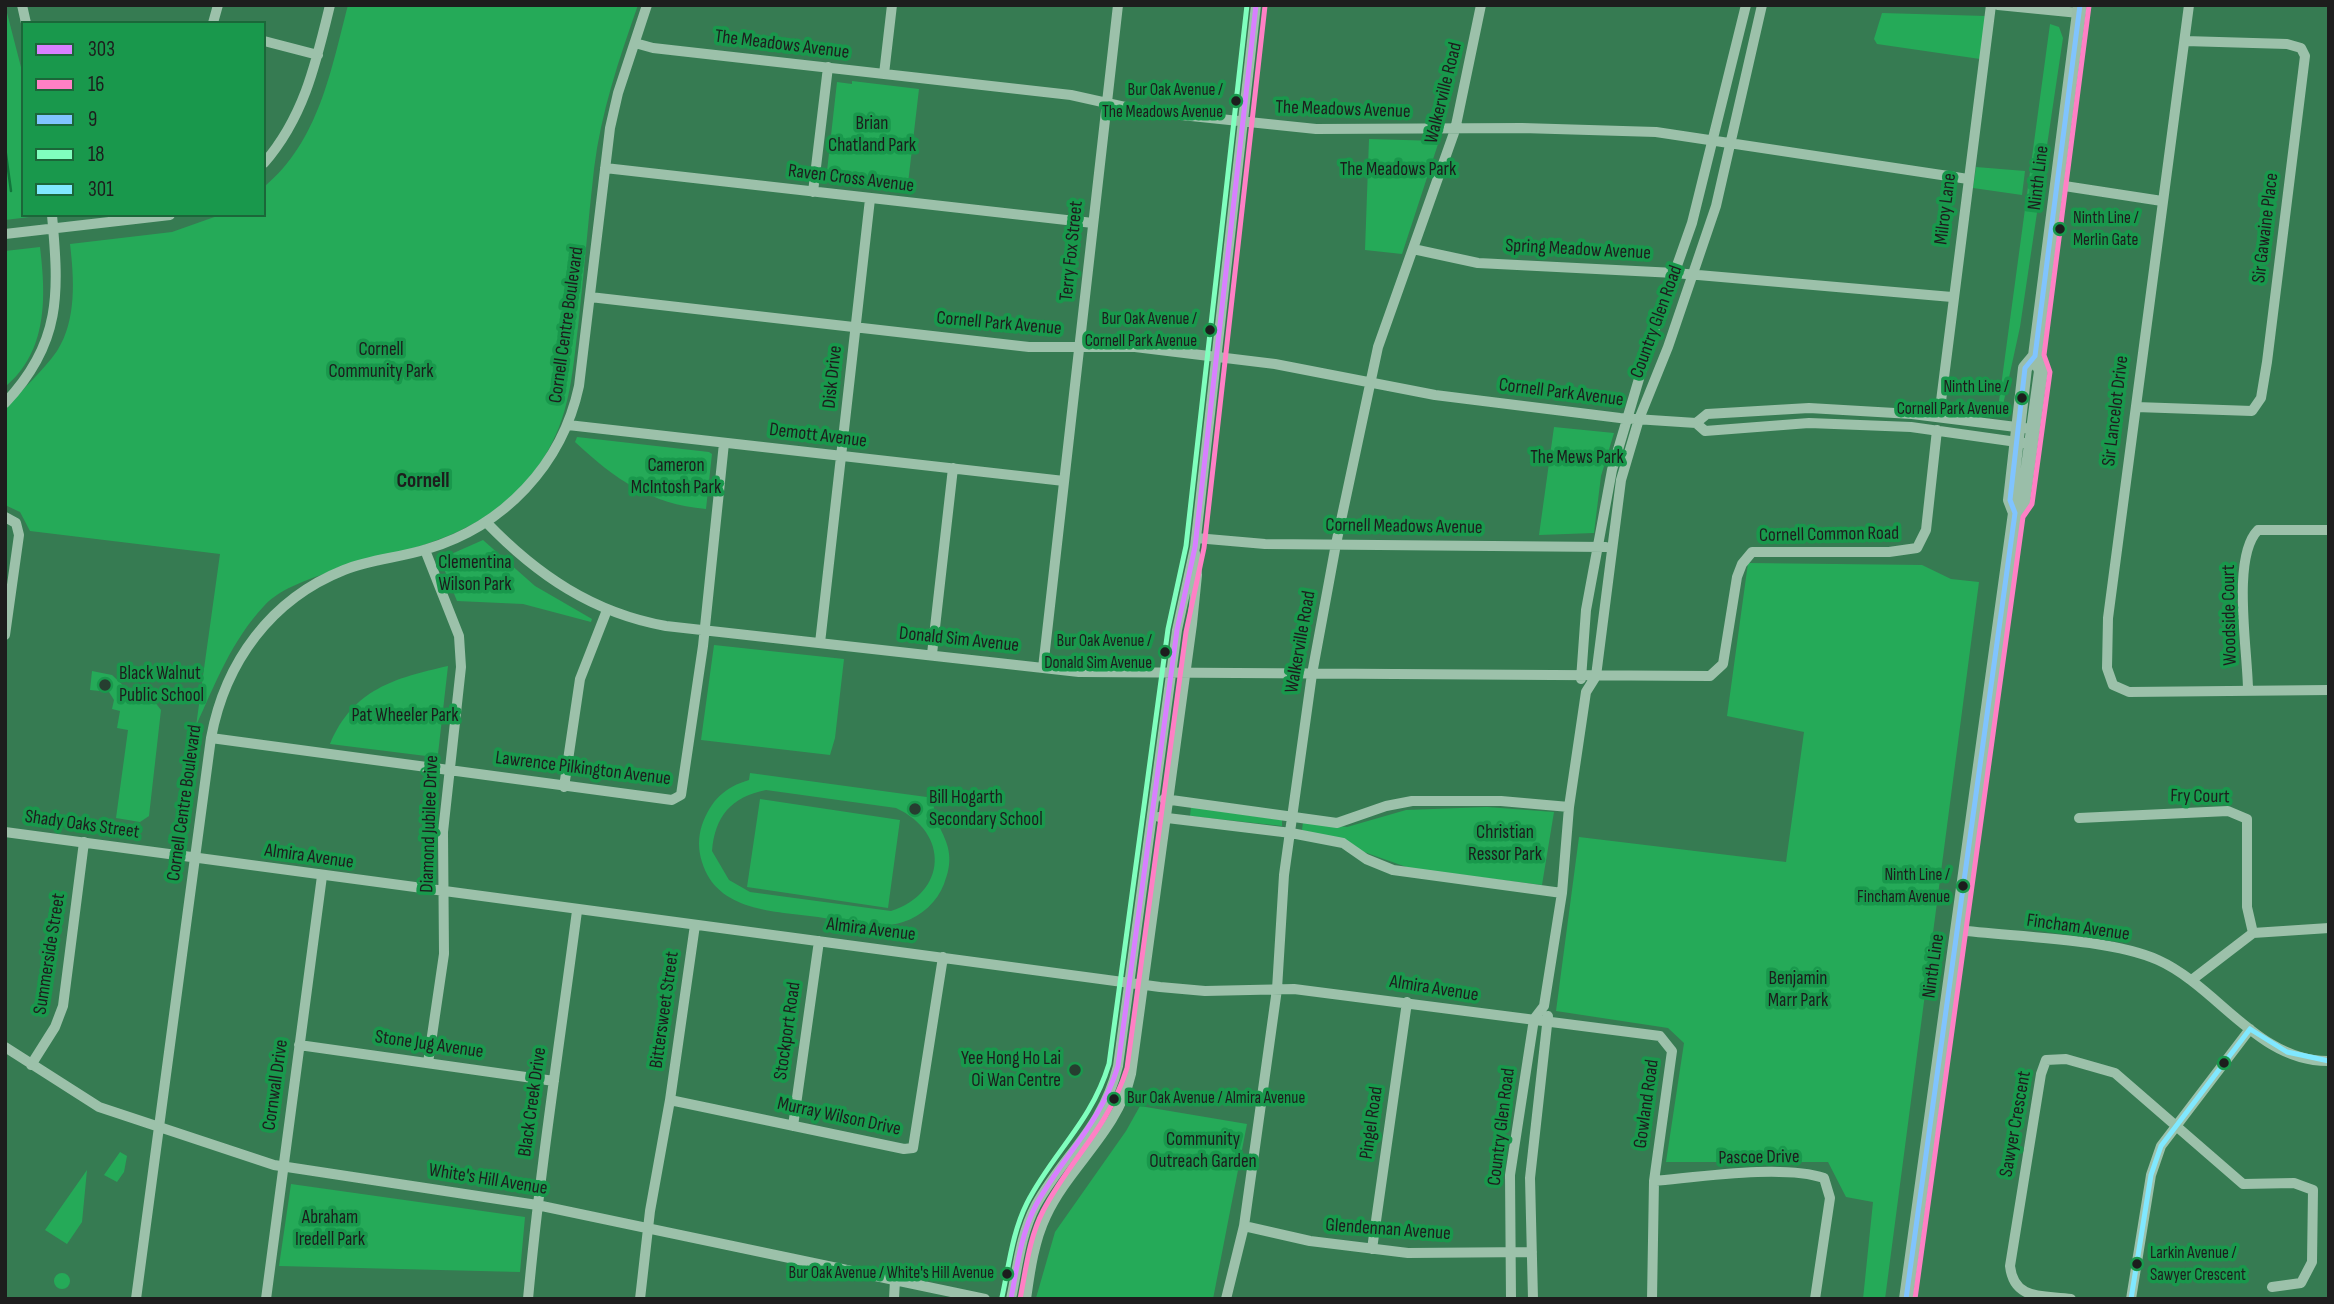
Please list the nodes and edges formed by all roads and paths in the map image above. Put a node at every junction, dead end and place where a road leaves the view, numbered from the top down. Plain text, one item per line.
1 (330, 5) edge
2 (647, 5) edge
3 (892, 5) edge
4 (1118, 5) edge
5 (1256, 5) edge
6 (1481, 5) edge
7 (1746, 5) edge
8 (1762, 5) edge
9 (1991, 5) edge
10 (1998, 5) edge
11 (2189, 5) edge
12 (2079, 9) edge
13 (2185, 41) junction
14 (266, 42) edge
15 (635, 43) junction
16 (318, 55) junction
17 (828, 68) junction
18 (884, 74) junction
19 (1107, 103) junction
20 (1243, 122) junction
21 (1455, 130) junction
22 (1715, 141) junction
23 (1731, 142) junction
24 (266, 160) edge
25 (605, 168) junction
26 (1968, 179) junction
27 (2058, 185) junction
28 (813, 191) junction
29 (870, 199) junction
30 (2162, 201) junction
31 (52, 217) edge
32 (153, 217) edge
33 (1093, 223) junction
34 (54, 229) junction
35 (5, 234) edge
36 (1413, 249) junction
37 (1675, 273) junction
38 (1693, 275) junction
39 (590, 297) junction
40 (1952, 297) junction
41 (856, 328) junction
42 (1079, 347) junction
43 (1216, 357) junction
44 (1372, 384) junction
45 (5, 403) edge
46 (2136, 407) junction
47 (1939, 417) junction
48 (1626, 419) junction
49 (1639, 419) junction
50 (1696, 423) junction
51 (568, 425) junction
52 (1937, 430) junction
53 (2024, 435) junction
54 (724, 443) junction
55 (842, 456) junction
56 (953, 468) junction
57 (1064, 481) junction
58 (5, 517) edge
59 (486, 522) junction
60 (2329, 530) edge
61 (1195, 542) junction
62 (1336, 544) junction
63 (1599, 547) junction
64 (1612, 548) junction
65 (425, 550) junction
66 (607, 610) junction
67 (703, 630) junction
68 (5, 635) edge
69 (820, 643) junction
70 (932, 654) junction
71 (1043, 668) junction
72 (1171, 673) junction
73 (1186, 673) junction
74 (1312, 674) junction
75 (1587, 676) junction
76 (2329, 690) edge
77 (2248, 691) junction
78 (211, 738) junction
79 (447, 770) junction
80 (564, 787) junction
81 (1154, 798) junction
82 (1169, 800) junction
83 (1569, 807) junction
84 (1152, 816) junction
85 (1293, 816) junction
86 (1166, 818) junction
87 (2079, 818) dead end
88 (5, 832) edge
89 (1291, 833) junction
90 (84, 842) junction
91 (195, 859) junction
92 (322, 876) junction
93 (444, 892) junction
94 (1562, 892) junction
95 (577, 911) junction
96 (695, 925) junction
97 (2329, 928) edge
98 (1958, 930) junction
99 (2253, 933) junction
100 (819, 941) junction
101 (943, 957) junction
102 (2193, 979) junction
103 (1129, 983) junction
104 (1144, 985) junction
105 (1277, 989) junction
106 (1407, 1002) junction
107 (1542, 1020) junction
108 (2250, 1030) junction
109 (299, 1045) junction
110 (5, 1047) edge
111 (2329, 1060) edge
112 (428, 1063) junction
113 (31, 1065) junction
114 (554, 1081) junction
115 (670, 1100) junction
116 (2175, 1125) junction
117 (793, 1126) junction
118 (159, 1129) junction
119 (283, 1167) junction
120 (1654, 1181) junction
121 (537, 1205) junction
122 (1244, 1226) junction
123 (648, 1228) junction
124 (1372, 1249) junction
125 (1511, 1252) junction
126 (1532, 1252) junction
127 (895, 1280) junction
128 (2272, 1287) dead end
129 (136, 1299) edge
130 (266, 1299) edge
131 (528, 1299) edge
132 (640, 1299) edge
133 (894, 1299) edge
134 (985, 1299) edge
135 (1011, 1299) edge
136 (1026, 1299) edge
137 (1226, 1299) edge
138 (1511, 1299) edge
139 (1533, 1299) edge
140 (1653, 1299) edge
141 (1815, 1299) edge
142 (1906, 1299) edge
143 (2071, 1299) edge
144 (2131, 1299) edge

1 - 16 street
2 - 15 street, Cornell Centre Boulevard
3 - 18 street
4 - 19 street, Terry Fox Street
5 - 20 street
6 - 21 street, Walkerville Road
7 - 22 street, Country Glen Road
8 - 23 street, Country Glen Road
9 - 26 street, Milroy Lane
10 - 12 street
11 - 13 street, Sir Lancelot Drive
12 - 27 main road, Ninth Line
13 - 30 street, Sir Lancelot Drive
13 - 46 street, Sir Gawaine Place
14 - 16 street
15 - 17 street, The Meadows Avenue
15 - 25 street, Cornell Centre Boulevard
16 - 24 street
17 - 18 street, The Meadows Avenue
17 - 28 street
18 - 19 street, The Meadows Avenue
19 - 20 street, The Meadows Avenue
19 - 33 street, Terry Fox Street
20 - 21 street, The Meadows Avenue
20 - 43 street
21 - 22 street, The Meadows Avenue
21 - 36 street, Walkerville Road
22 - 23 street, The Meadows Avenue
22 - 37 street, Country Glen Road
23 - 26 street, The Meadows Avenue
23 - 38 street, Country Glen Road
25 - 28 street, Raven Cross Avenue
25 - 39 street, Cornell Centre Boulevard
26 - 40 street, Milroy Lane
27 - 30 street
27 - 53 main road, Ninth Line
28 - 29 street, Raven Cross Avenue
29 - 33 street, Raven Cross Avenue
29 - 41 street, Disk Drive
30 - 46 street, Sir Lancelot Drive
31 - 34 street
32 - 34 street
33 - 42 street, Terry Fox Street
34 - 35 street
34 - 45 street
36 - 37 street, Spring Meadow Avenue
36 - 44 street, Walkerville Road
37 - 38 street, Spring Meadow Avenue
37 - 48 street, Country Glen Road
38 - 40 street, Spring Meadow Avenue
38 - 49 street, Country Glen Road
39 - 41 street, Cornell Park Avenue
39 - 51 street, Cornell Centre Boulevard
40 - 47 street, Milroy Lane
41 - 42 street, Cornell Park Avenue
41 - 55 street, Disk Drive
42 - 43 street, Cornell Park Avenue
42 - 57 street, Terry Fox Street
43 - 44 street, Cornell Park Avenue
43 - 61 street
44 - 48 street, Cornell Park Avenue
44 - 62 street, Walkerville Road
46 - 77 street, Sir Lancelot Drive
47 - 50 street, Cornell Park Avenue
47 - 53 street, Cornell Park Avenue
48 - 49 street, Cornell Park Avenue
48 - 63 street, Country Glen Road
49 - 50 street, Cornell Park Avenue
49 - 64 street, Country Glen Road
50 - 52 street, Cornell Park Avenue
51 - 54 street, Demott Avenue
51 - 59 street, Cornell Centre Boulevard
52 - 53 street, Cornell Park Avenue
52 - 75 street, Cornell Common Road
53 - 98 main road, Ninth Line
54 - 55 street, Demott Avenue
54 - 67 street, Lawrence Pilkington Avenue
55 - 56 street, Demott Avenue
55 - 69 street, Disk Drive
56 - 57 street, Demott Avenue
56 - 70 street
57 - 71 street, Terry Fox Street
58 - 68 street
59 - 65 street, Cornell Centre Boulevard
59 - 66 street, Donald Sim Avenue
60 - 77 street, Woodside Court
61 - 62 street, Cornell Meadows Avenue
61 - 72 street
61 - 73 street
62 - 63 street, Cornell Meadows Avenue
62 - 74 street, Walkerville Road
63 - 64 street, Cornell Meadows Avenue
63 - 75 street, Country Glen Road
64 - 75 street, Country Glen Road
65 - 78 street, Cornell Centre Boulevard
65 - 79 street, Diamond Jubilee Drive
66 - 67 street, Donald Sim Avenue
66 - 80 street
67 - 69 street, Donald Sim Avenue
67 - 80 street, Lawrence Pilkington Avenue
69 - 70 street, Donald Sim Avenue
70 - 71 street, Donald Sim Avenue
71 - 72 street, Donald Sim Avenue
72 - 73 street, Donald Sim Avenue
72 - 81 street
73 - 74 street, Donald Sim Avenue
73 - 82 street
74 - 75 street, Donald Sim Avenue
74 - 85 street, Walkerville Road
75 - 83 street, Country Glen Road
76 - 77 street
78 - 79 street, Lawrence Pilkington Avenue
78 - 91 street, Cornell Centre Boulevard
79 - 80 street, Lawrence Pilkington Avenue
79 - 93 street, Diamond Jubilee Drive
81 - 82 street
81 - 84 street
82 - 85 street
82 - 86 street
83 - 85 street
83 - 94 street, Country Glen Road
84 - 86 street
84 - 103 street
85 - 89 street, Walkerville Road
86 - 89 street
86 - 104 street
87 - 99 street, Fry Court
88 - 90 street, Shady Oaks Street
89 - 94 street
89 - 105 street, Walkerville Road
90 - 91 street, Shady Oaks Street
90 - 113 street, Summerside Street
91 - 92 street, Almira Avenue
91 - 118 street, Cornell Centre Boulevard
92 - 93 street, Almira Avenue
92 - 109 street, Cornwall Drive
93 - 95 street, Almira Avenue
93 - 112 street, Diamond Jubilee Drive
94 - 107 street, Country Glen Road
95 - 96 street, Almira Avenue
95 - 114 street, Black Creek Drive
96 - 100 street, Almira Avenue
96 - 115 street, Bittersweet Street
97 - 99 street
98 - 102 street, Fincham Avenue
98 - 142 main road, Ninth Line
99 - 102 street
100 - 101 street, Almira Avenue
100 - 117 street, Stockport Road
101 - 103 street, Almira Avenue
101 - 117 street, Murray Wilson Drive
102 - 108 street, Fincham Avenue
103 - 104 street, Almira Avenue
103 - 135 street
104 - 105 street, Almira Avenue
104 - 136 street
105 - 106 street, Almira Avenue
105 - 122 street, Walkerville Road
106 - 107 street, Almira Avenue
106 - 124 street, Pingel Road
107 - 120 street, Gowland Road
107 - 125 street, Country Glen Road
107 - 126 street, Country Glen Road
108 - 111 street, Fincham Avenue
108 - 116 street
109 - 112 street, Stone Jug Avenue
109 - 119 street, Cornwall Drive
110 - 113 street, White's Hill Avenue
112 - 114 street, Stone Jug Avenue
113 - 118 street, White's Hill Avenue
114 - 121 street, Black Creek Drive
115 - 117 street, Murray Wilson Drive
115 - 123 street
116 - 128 street
116 - 143 street, Sawyer Crescent
116 - 144 street
118 - 119 street, White's Hill Avenue
118 - 129 street, Cornell Centre Boulevard
119 - 121 street, White's Hill Avenue
119 - 130 street, Cornwall Drive
120 - 140 street, Gowland Road
120 - 141 street, Pascoe Drive
121 - 123 street, White's Hill Avenue
121 - 131 street, Black Creek Drive
122 - 124 street, Glendennan Avenue
122 - 137 street, Walkerville Road
123 - 127 street, White's Hill Avenue
123 - 132 street
124 - 125 street, Glendennan Avenue
125 - 126 street, Glendennan Avenue
125 - 138 street, Country Glen Road
126 - 139 street, Country Glen Road
127 - 133 street
127 - 134 street, White's Hill Avenue

